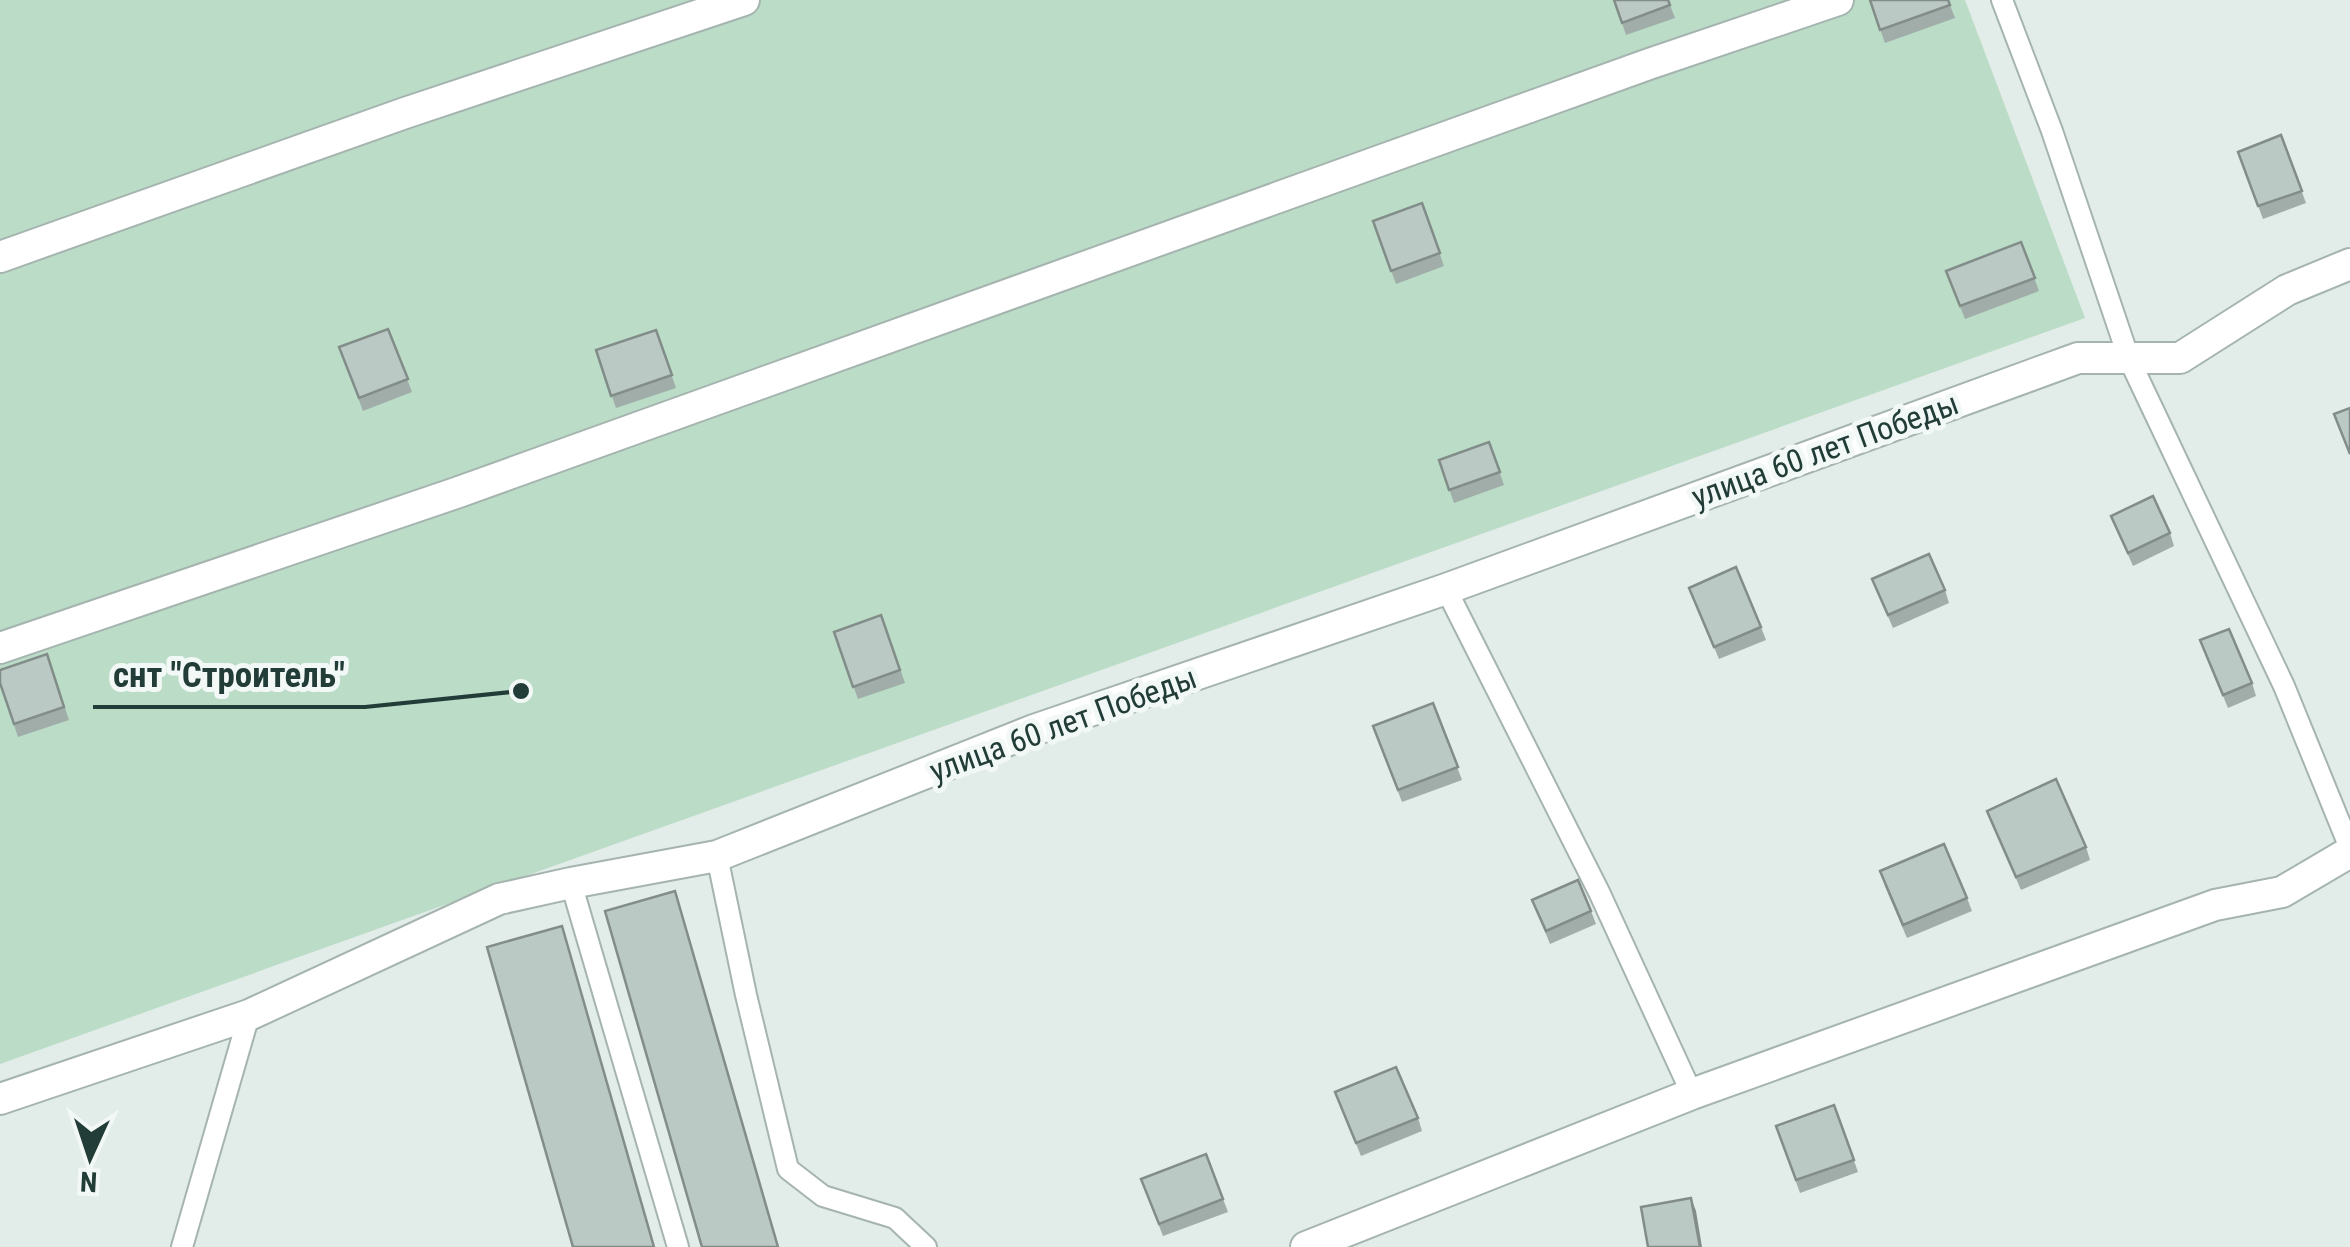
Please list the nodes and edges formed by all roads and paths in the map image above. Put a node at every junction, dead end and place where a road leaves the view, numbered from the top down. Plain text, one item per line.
1 (744, 0) edge
2 (1838, 0) edge
3 (2002, 0) edge
4 (0, 257) edge
5 (2350, 264) edge
6 (2130, 359) junction
7 (1446, 589) junction
8 (0, 648) edge
9 (2350, 850) edge
10 (717, 856) junction
11 (571, 883) junction
12 (250, 1015) junction
13 (1692, 1094) junction
14 (0, 1099) edge
15 (182, 1247) edge
16 (678, 1247) edge
17 (926, 1247) edge
18 (1306, 1247) edge

1 - 4 street
2 - 8 street
3 - 6 lane
5 - 6 street, улица 60 лет Победы
6 - 7 street, улица 60 лет Победы
6 - 9 lane
7 - 10 street, улица 60 лет Победы
7 - 13 lane
9 - 13 street
10 - 11 street, улица 60 лет Победы
10 - 17 lane
11 - 12 street, улица 60 лет Победы
11 - 16 lane
12 - 14 street, улица 60 лет Победы
12 - 15 lane
13 - 18 street

